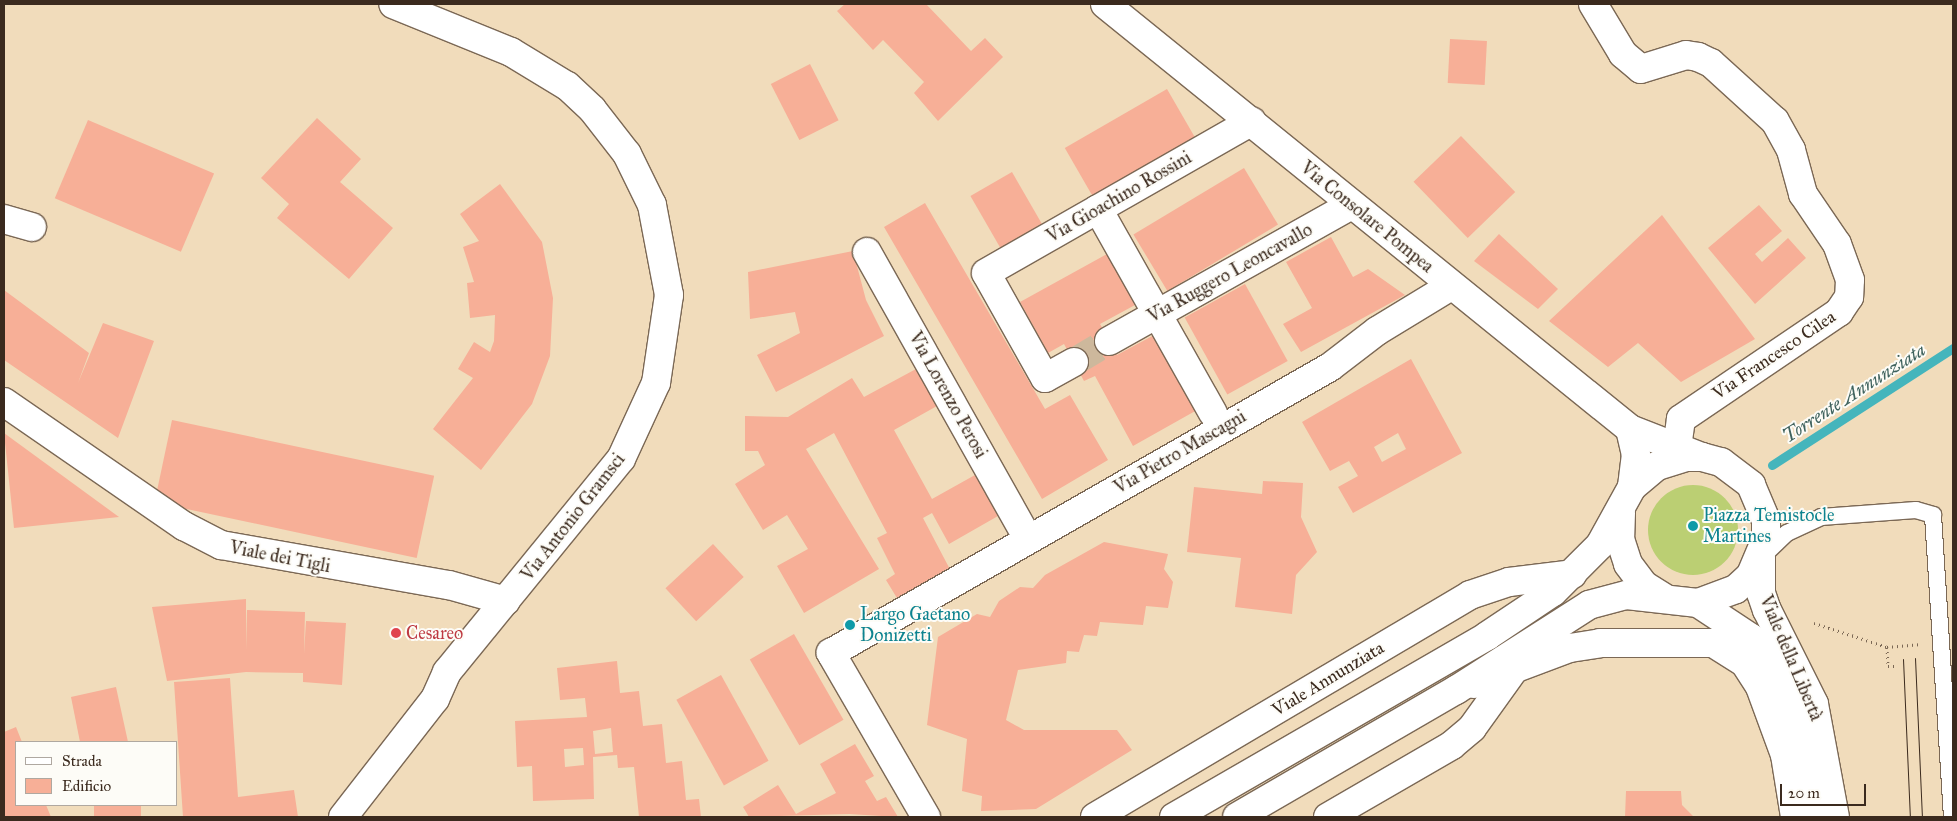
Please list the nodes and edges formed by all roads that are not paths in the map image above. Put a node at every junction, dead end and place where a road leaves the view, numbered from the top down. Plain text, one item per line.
1 (393, 4) edge
2 (1105, 4) edge
3 (1593, 4) edge
4 (1252, 121) junction
5 (1351, 205) junction
6 (1098, 209) junction
7 (4, 219) edge
8 (32, 227) dead end
9 (867, 252) dead end
10 (1451, 286) junction
11 (1157, 315) junction
12 (1377, 331) junction
13 (1109, 341) tunnel mouth
14 (1074, 362) tunnel mouth
15 (4, 402) edge
16 (1213, 413) junction
17 (1630, 429) junction
18 (1677, 449) junction
19 (1702, 458) junction
20 (1632, 488) junction
21 (1046, 507) dead end
22 (1621, 513) junction
23 (1028, 539) junction
24 (1761, 557) junction
25 (1573, 574) junction
26 (1666, 599) junction
27 (506, 601) junction
28 (1698, 603) junction
29 (1513, 671) junction
30 (447, 672) junction
31 (1456, 690) junction
32 (323, 817) edge
33 (343, 817) edge
34 (926, 817) edge
35 (1095, 817) edge
36 (1174, 817) edge
37 (1237, 817) edge
38 (1328, 817) edge
39 (1794, 817) edge
40 (1808, 817) edge
41 (1835, 817) edge
42 (1952, 817) edge

1 - 27 street, Via Antonio Gramsci
2 - 4 street, Via Consolare Pompea
3 - 18 street, Via Francesco Cilea
4 - 5 street, Via Consolare Pompea
4 - 6 street, Via Gioachino Rossini
5 - 10 street, Via Consolare Pompea
5 - 11 street, Via Ruggero Leoncavallo
6 - 11 street
6 - 14 street, Via Gioachino Rossini
7 - 8 street
9 - 23 street, Via Lorenzo Perosi
10 - 12 street, Via Pietro Mascagni
10 - 17 street, Via Consolare Pompea
11 - 13 street, Via Ruggero Leoncavallo
11 - 16 street
12 - 16 street
12 - 23 street, Via Pietro Mascagni
15 - 27 street, Viale dei Tigli
16 - 21 street
17 - 18 street, Via Consolare Pompea
17 - 20 street
18 - 19 street, Via Consolare Pompea
19 - 20 street
19 - 24 street
20 - 22 street
22 - 25 street
22 - 26 street
23 - 34 street, Via Pietro Mascagni
24 - 28 street
24 - 41 street, Viale della Libertà
24 - 42 lane
25 - 35 street, Viale Annunziata
25 - 36 street
26 - 28 street
26 - 31 street
27 - 30 street, Via Antonio Gramsci
28 - 40 street, Viale della Libertà
29 - 31 street
29 - 38 street
29 - 39 street
30 - 32 street, Via Antonio Gramsci
30 - 33 street, Via Antonio Gramsci
31 - 37 street

